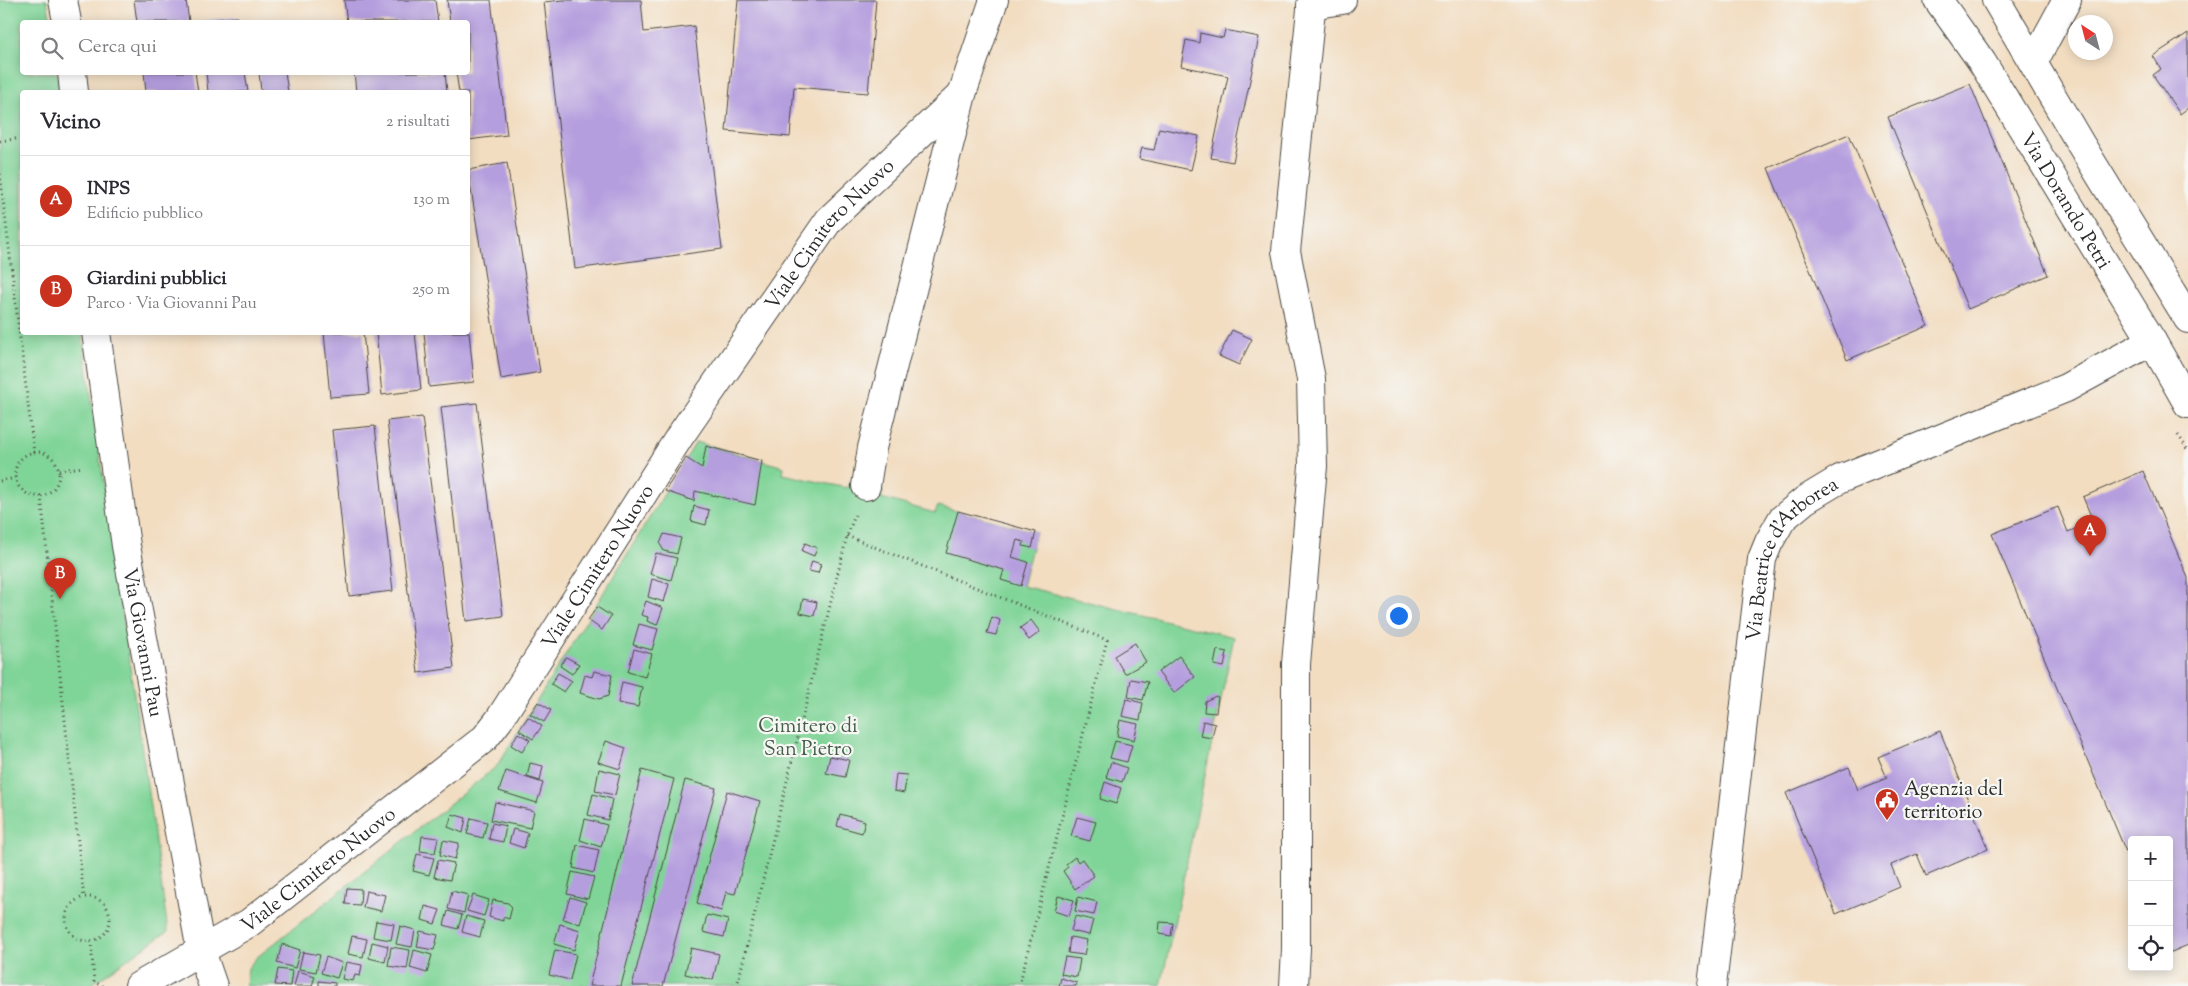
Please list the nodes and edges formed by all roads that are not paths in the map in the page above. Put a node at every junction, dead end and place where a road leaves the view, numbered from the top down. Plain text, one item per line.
1 (63, 0) edge
2 (994, 0) edge
3 (1342, 0) edge
4 (1938, 0) edge
5 (1996, 0) edge
6 (2067, 0) edge
7 (1312, 3) edge
8 (67, 20) edge
9 (2034, 61) junction
10 (72, 75) edge
11 (74, 90) edge
12 (962, 94) junction
13 (2188, 319) edge
14 (96, 335) edge
15 (2152, 341) junction
16 (2188, 404) edge
17 (866, 486) road end
18 (201, 951) junction
19 (139, 986) edge
20 (213, 986) edge
21 (1294, 986) edge
22 (1712, 986) edge

1 - 8 street
2 - 12 street, Viale Cimitero Nuovo
3 - 7 street
4 - 15 street, Via Dorando Petri
5 - 9 street, Via Dorando Petri
6 - 9 street
7 - 21 street
9 - 13 street, Via Dorando Petri
10 - 11 street
12 - 17 street, Viale Cimitero Nuovo
12 - 18 street, Viale Cimitero Nuovo
14 - 18 street, Via Giovanni Pau
15 - 16 street, Via Dorando Petri
15 - 22 street, Via Beatrice d'Arborea
18 - 19 street, Viale Cimitero Nuovo
18 - 20 street

